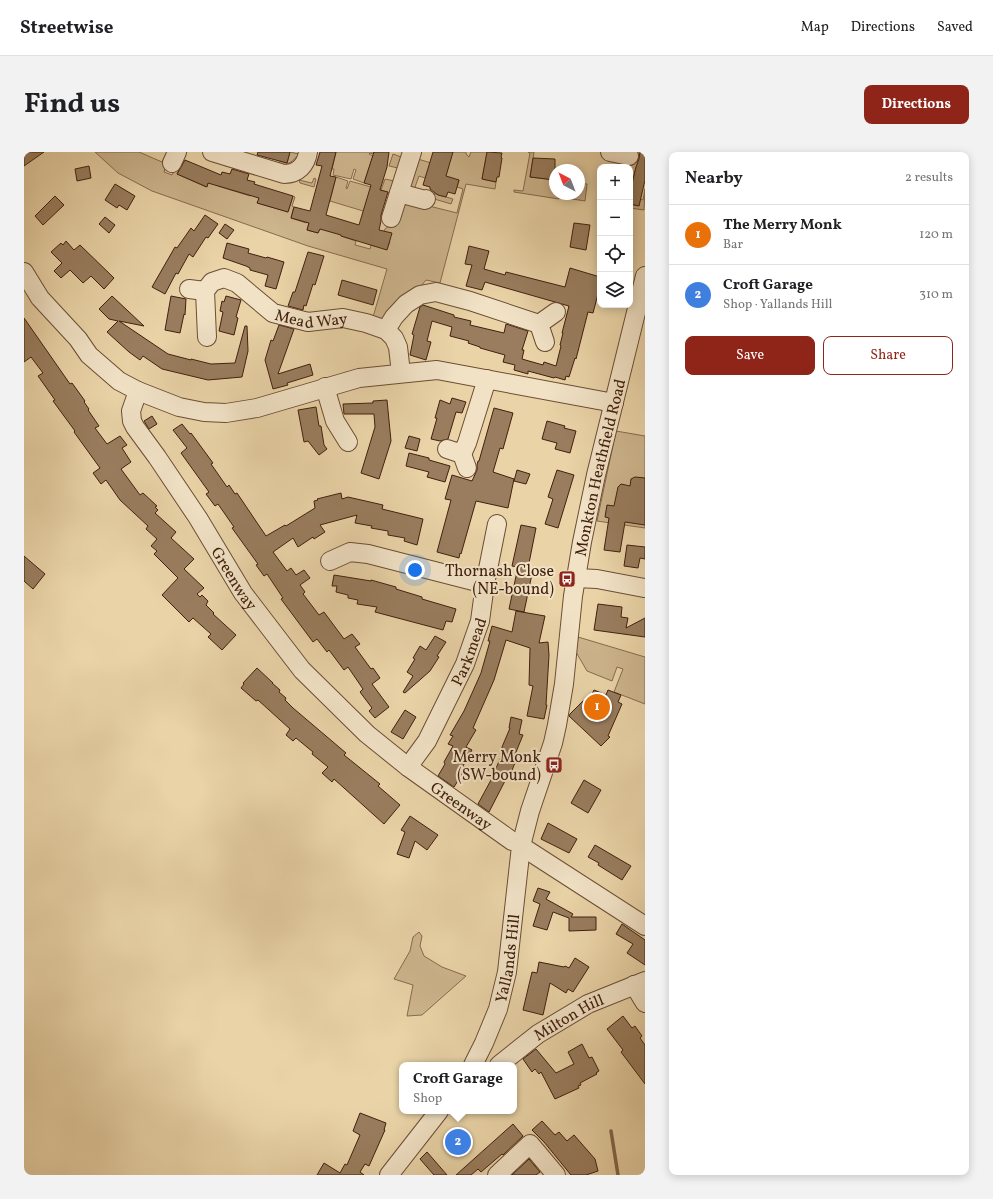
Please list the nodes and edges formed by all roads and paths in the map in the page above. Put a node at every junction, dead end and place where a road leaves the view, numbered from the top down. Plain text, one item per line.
1 (212, 152) edge
2 (308, 152) edge
3 (412, 152) edge
4 (608, 152) edge
5 (629, 156) dead end
6 (606, 164) edge
7 (399, 193) junction
8 (426, 199) dead end
9 (391, 218) dead end
10 (24, 272) edge
11 (645, 276) edge
12 (556, 312) dead end
13 (540, 324) junction
14 (639, 328) edge
15 (386, 330) junction
16 (207, 337) dead end
17 (545, 342) dead end
18 (401, 373) junction
19 (486, 379) junction
20 (325, 387) junction
21 (138, 392) junction
22 (614, 403) junction
23 (350, 445) dead end
24 (459, 457) dead end
25 (497, 524) dead end
26 (330, 561) dead end
27 (576, 578) junction
28 (484, 584) junction
29 (643, 590) edge
30 (408, 768) junction
31 (521, 847) junction
32 (645, 926) edge
33 (640, 983) edge
34 (645, 1003) edge
35 (474, 1062) edge
36 (503, 1062) edge
37 (437, 1114) edge
38 (389, 1175) edge
39 (498, 1175) edge
40 (556, 1175) edge

1 - 2 street
3 - 7 street
4 - 5 street
4 - 6 street
7 - 8 street
7 - 9 street
10 - 21 street
11 - 14 street, Monkton Heathfield Road
12 - 13 street
13 - 15 street
13 - 17 street
14 - 22 street, Monkton Heathfield Road
15 - 16 street, Mead Way
15 - 18 street
18 - 19 street
18 - 20 street
19 - 22 street
19 - 24 street
20 - 21 street
20 - 23 street
21 - 30 street, Greenway
22 - 27 street, Monkton Heathfield Road
25 - 28 street, Parkmead
26 - 28 street
27 - 29 street
27 - 31 street, Monkton Heathfield Road
28 - 30 street, Parkmead
30 - 31 street, Greenway
31 - 32 street
31 - 35 street, Yallands Hill
33 - 34 street
33 - 36 street, Milton Hill
37 - 38 street
39 - 40 street

